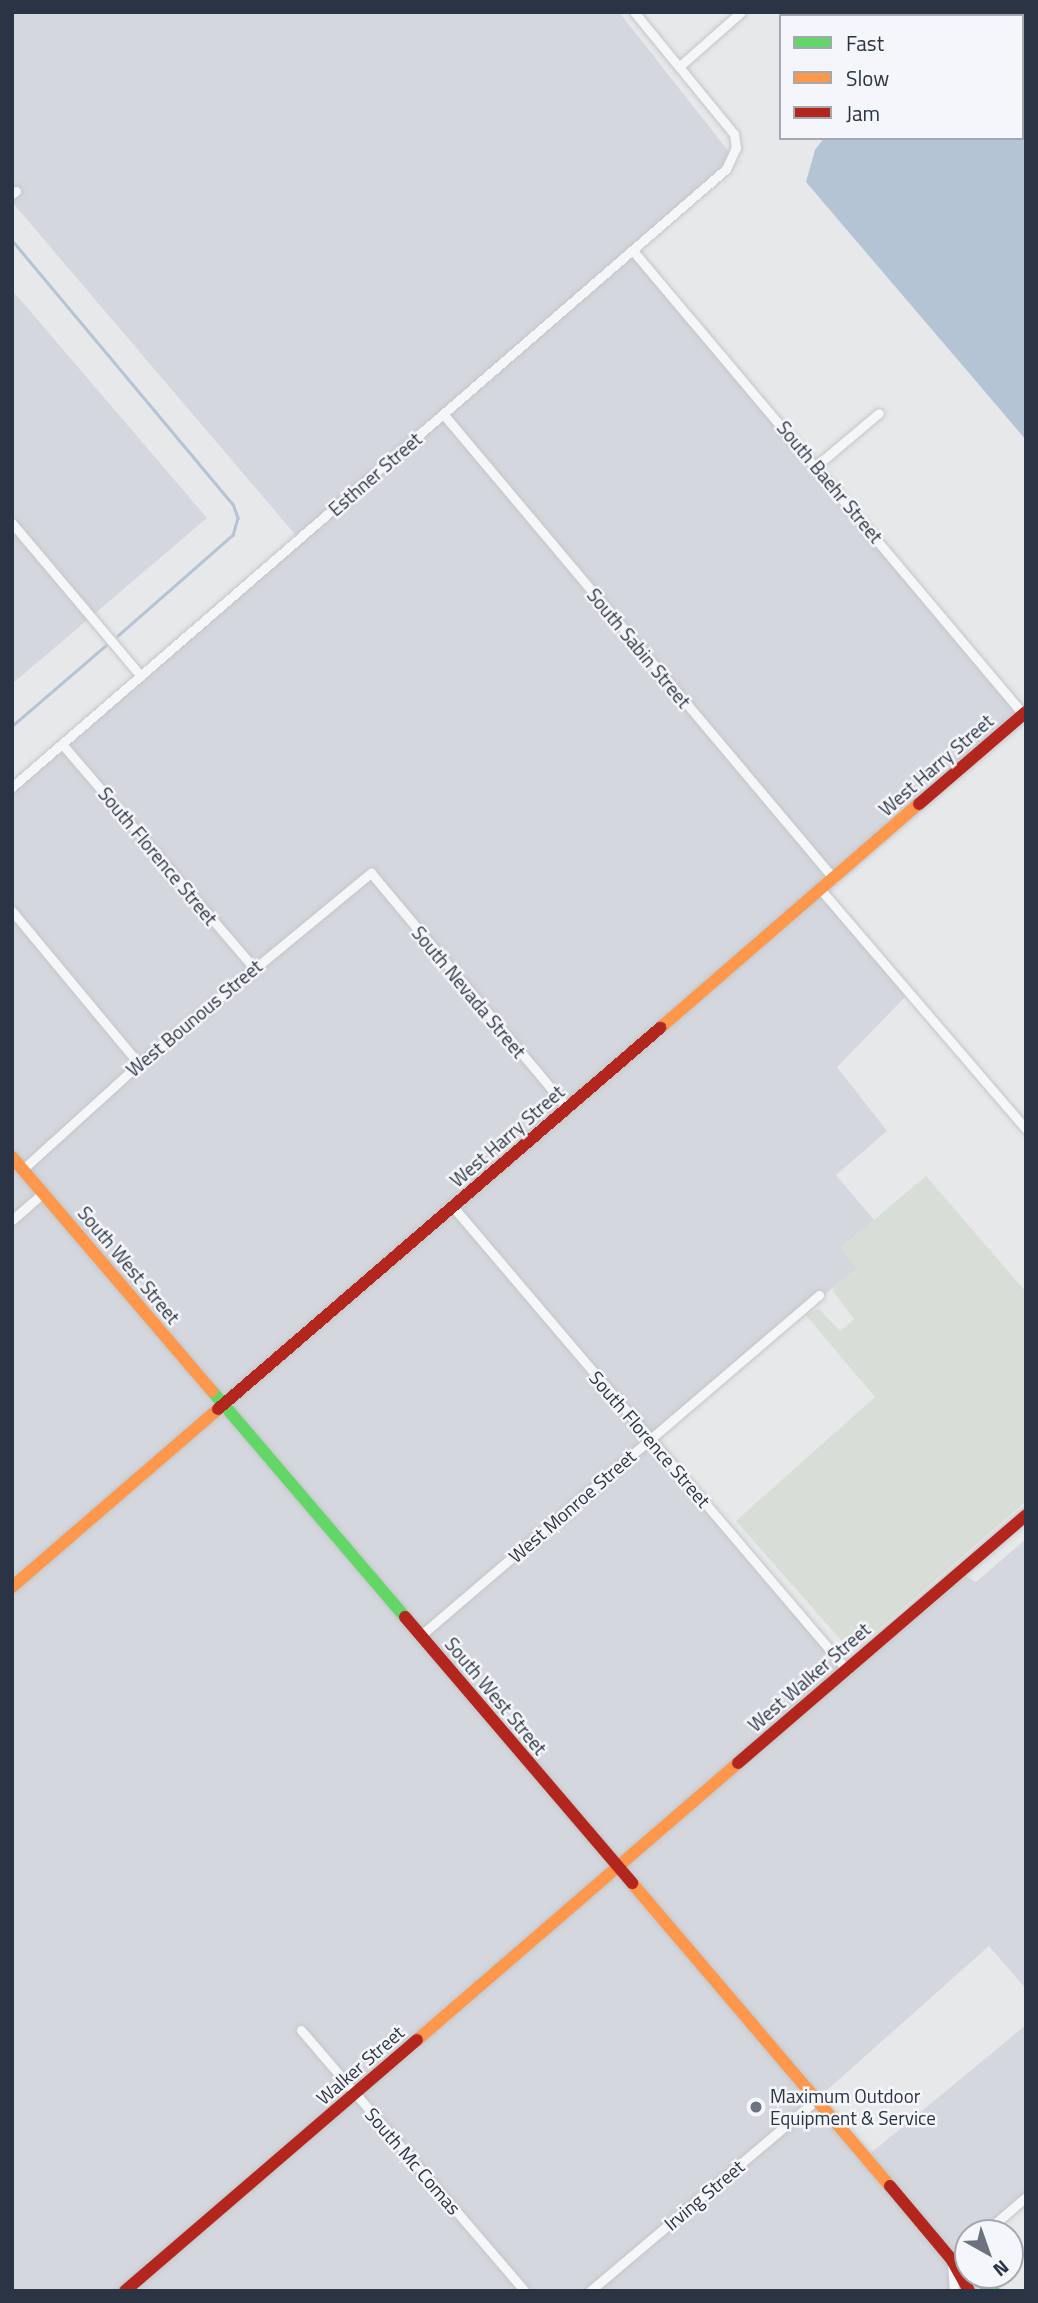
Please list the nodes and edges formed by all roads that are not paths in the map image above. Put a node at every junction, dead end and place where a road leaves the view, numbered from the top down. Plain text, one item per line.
1 (634, 12) edge
2 (741, 12) edge
3 (680, 66) junction
4 (634, 252) junction
5 (879, 413) dead end
6 (444, 415) junction
7 (816, 466) junction
8 (12, 523) edge
9 (141, 676) junction
10 (1024, 713) edge
11 (62, 744) junction
12 (12, 787) edge
13 (371, 873) joint
14 (834, 879) junction
15 (821, 890) junction
16 (12, 911) edge
17 (254, 968) junction
18 (139, 1064) junction
19 (568, 1109) junction
20 (1026, 1129) edge
21 (12, 1157) edge
22 (23, 1170) junction
23 (43, 1193) junction
24 (454, 1208) junction
25 (12, 1220) edge
26 (819, 1295) dead end
27 (222, 1406) junction
28 (650, 1439) junction
29 (1026, 1515) edge
30 (12, 1587) edge
31 (420, 1636) junction
32 (847, 1670) junction
33 (618, 1869) junction
34 (301, 2030) dead end
35 (355, 2094) junction
36 (817, 2099) junction
37 (1026, 2197) edge
38 (1000, 2219) edge
39 (952, 2260) junction
40 (125, 2291) edge
41 (525, 2291) edge
42 (590, 2291) edge
43 (954, 2291) edge
44 (969, 2291) edge

1 - 3 street
2 - 3 street
3 - 4 street, Esthner Street
4 - 6 street, Esthner Street
4 - 7 street, South Baehr Street
5 - 7 street
6 - 9 street, Esthner Street
6 - 14 street, South Sabin Street
7 - 10 street, South Baehr Street
8 - 9 street
9 - 11 street, Esthner Street
10 - 14 street, West Harry Street
11 - 12 street, Esthner Street
11 - 17 street, South Florence Street
13 - 17 street, West Bounous Street
13 - 19 street, South Nevada Street
14 - 15 street, West Harry Street
15 - 19 street, West Harry Street
15 - 20 street
16 - 18 street
17 - 18 street, West Bounous Street
18 - 22 street, West Bounous Street
19 - 24 street, West Harry Street
21 - 22 street, South West Street
22 - 23 street, South West Street
23 - 25 street
23 - 27 street, South West Street
24 - 27 street, West Harry Street
24 - 28 street, South Florence Street
26 - 28 street, West Monroe Street
27 - 30 street, West Harry Street
27 - 31 street, South West Street
28 - 31 street, West Monroe Street
28 - 32 street, South Florence Street
29 - 32 street, West Walker Street
31 - 33 street, South West Street
32 - 33 street, West Walker Street
33 - 35 street, Walker Street
33 - 36 street, South West Street
34 - 35 street, South Mc Comas
35 - 40 street, Walker Street
35 - 41 street, South Mc Comas
36 - 39 street, South West Street
36 - 42 street, Irving Street
37 - 38 street
39 - 43 street
39 - 44 street, South West Street

